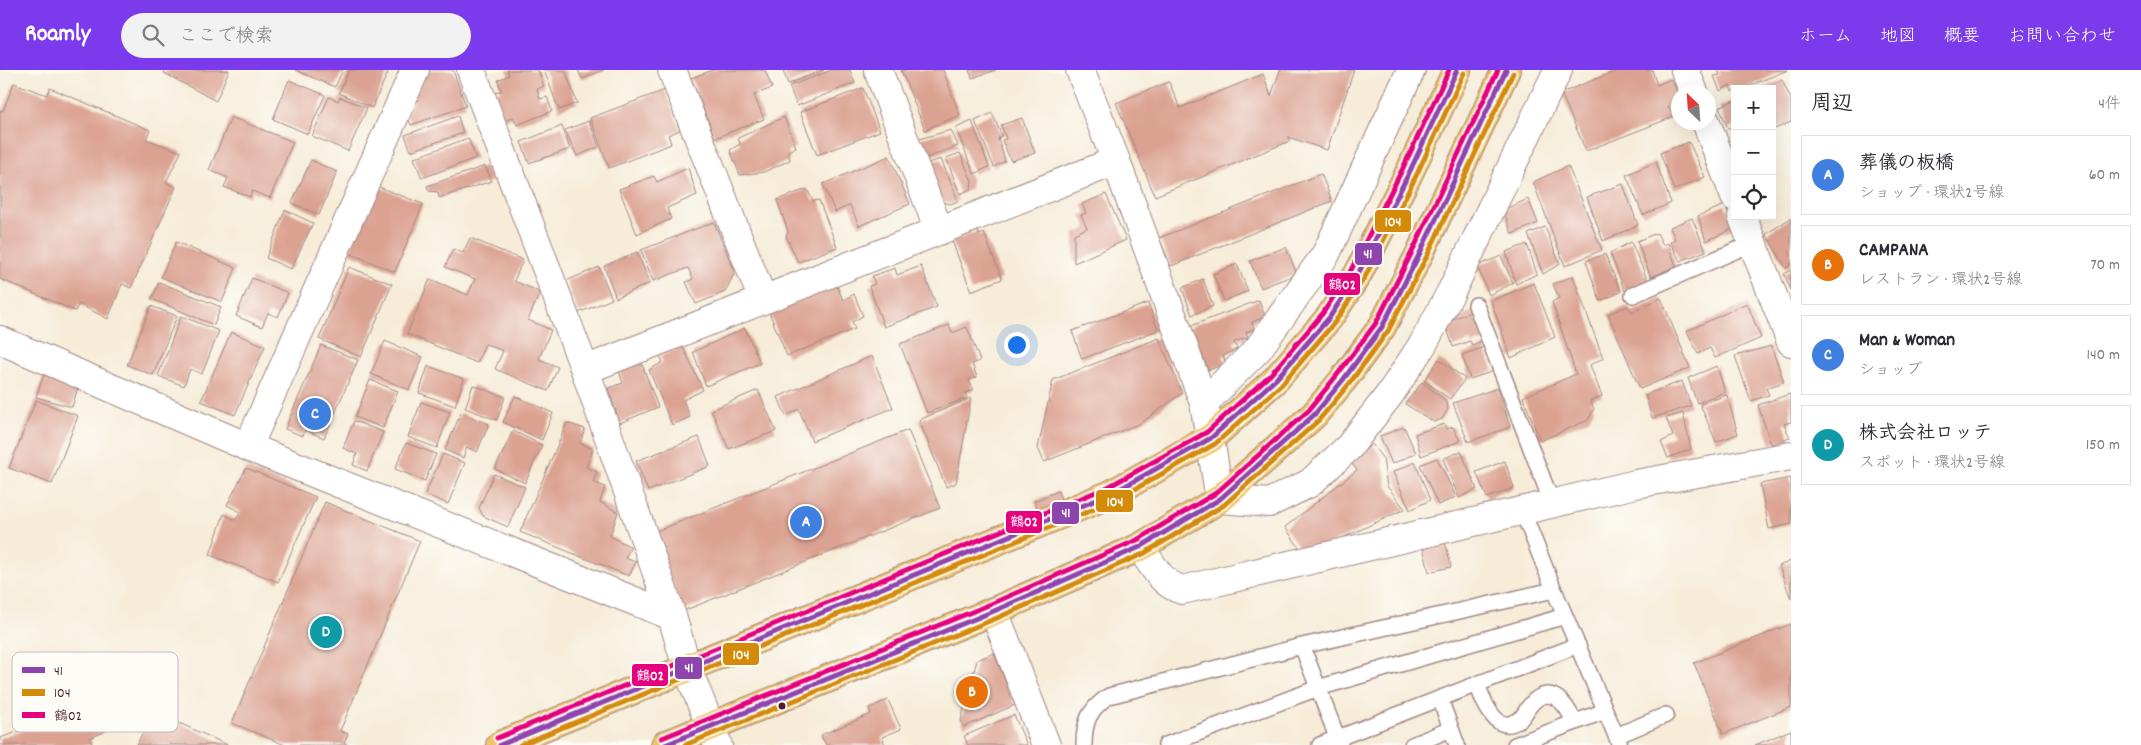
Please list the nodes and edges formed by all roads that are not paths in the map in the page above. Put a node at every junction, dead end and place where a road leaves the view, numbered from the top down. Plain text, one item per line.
1 (415, 70) edge
2 (471, 70) edge
3 (672, 70) edge
4 (878, 70) edge
5 (1080, 70) edge
6 (1411, 70) edge
7 (1457, 70) edge
8 (1506, 70) edge
9 (1558, 70) edge
10 (1685, 70) edge
11 (1691, 85) edge
12 (1709, 130) edge
13 (1116, 161) junction
14 (1731, 187) edge
15 (1744, 220) edge
16 (939, 231) junction
17 (1753, 243) junction
18 (1633, 295) dead end
19 (763, 300) junction
20 (1476, 305) dead end
21 (0, 340) edge
22 (1791, 342) edge
23 (585, 370) junction
24 (1204, 403) junction
25 (1211, 438) junction
26 (248, 447) junction
27 (1791, 456) edge
28 (1220, 499) junction
29 (1552, 503) junction
30 (1522, 510) junction
31 (1140, 547) junction
32 (1554, 590) junction
33 (994, 611) junction
34 (672, 616) junction
35 (1565, 616) junction
36 (1578, 645) junction
37 (1302, 646) junction
38 (687, 668) junction
39 (1477, 684) junction
40 (1318, 688) junction
41 (1440, 699) junction
42 (1606, 710) junction
43 (1666, 716) dead end
44 (1574, 722) junction
45 (1451, 729) junction
46 (714, 736) edge
47 (1618, 740) edge
48 (1339, 742) edge
49 (500, 745) edge
50 (665, 745) edge
51 (1046, 745) edge
52 (1084, 745) edge
53 (1166, 745) edge
54 (1320, 745) edge
55 (1412, 745) edge
56 (1457, 745) edge
57 (1515, 745) edge

1 - 26 street
2 - 23 street
3 - 19 street
4 - 16 street
5 - 13 street
6 - 24 street
7 - 25 main road
8 - 28 main road
9 - 28 street
10 - 11 street
12 - 14 street
13 - 16 street
13 - 24 street
15 - 17 street
16 - 19 street
17 - 18 lane
17 - 22 street
19 - 23 street
20 - 29 lane
21 - 26 street
23 - 34 street
24 - 25 street
25 - 28 street
25 - 38 main road
26 - 34 street
27 - 29 street
28 - 31 main road
29 - 30 street
30 - 31 street
30 - 32 lane
31 - 33 main road
32 - 35 lane
32 - 37 lane
33 - 46 main road
33 - 51 street
34 - 38 street
35 - 36 lane
35 - 40 lane
36 - 39 lane
36 - 42 lane
37 - 40 lane
37 - 52 lane
38 - 46 street
38 - 49 main road
39 - 41 lane
39 - 44 lane
40 - 48 lane
40 - 53 lane
41 - 45 lane
41 - 48 lane
42 - 44 lane
42 - 47 lane
43 - 47 lane
44 - 57 lane
45 - 55 lane
45 - 56 lane
46 - 50 main road
48 - 54 lane

